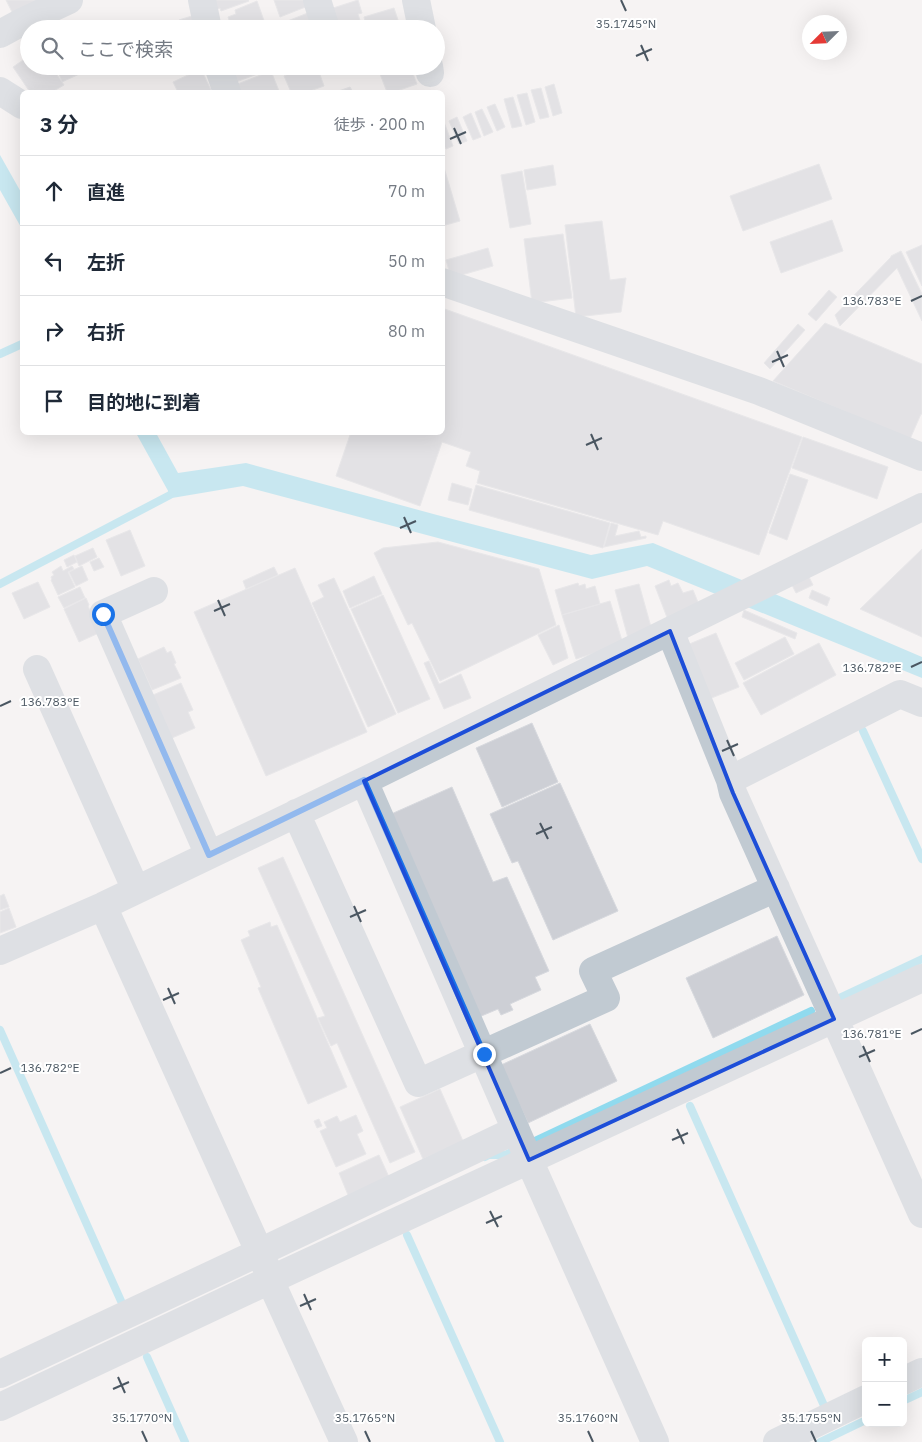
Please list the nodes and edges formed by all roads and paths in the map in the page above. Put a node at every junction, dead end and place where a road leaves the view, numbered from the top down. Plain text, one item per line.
1 (69, 0) edge
2 (202, 0) edge
3 (317, 0) edge
4 (416, 0) edge
5 (26, 20) edge
6 (206, 20) edge
7 (323, 20) edge
8 (420, 20) edge
9 (20, 23) edge
10 (0, 34) edge
11 (221, 75) edge
12 (226, 90) edge
13 (0, 91) edge
14 (20, 104) edge
15 (445, 283) edge
16 (922, 457) edge
17 (922, 508) edge
18 (154, 591) dead end
19 (670, 631) junction
20 (37, 669) dead end
21 (922, 702) edge
22 (364, 780) junction
23 (730, 780) junction
24 (296, 813) junction
25 (209, 855) junction
26 (776, 888) junction
27 (136, 890) junction
28 (103, 906) junction
29 (0, 951) edge
30 (922, 978) edge
31 (834, 1019) junction
32 (484, 1054) junction
33 (524, 1147) junction
34 (922, 1214) edge
35 (260, 1252) junction
36 (271, 1280) junction
37 (922, 1372) edge
38 (0, 1374) edge
39 (907, 1379) edge
40 (2, 1399) edge
41 (862, 1401) edge
42 (344, 1442) edge
43 (655, 1442) edge
44 (776, 1442) edge

1 - 5 street
2 - 6 street
3 - 7 street
4 - 8 street
9 - 10 street
11 - 12 street
13 - 14 street
15 - 16 street
17 - 19 street
18 - 25 street
19 - 22 street
19 - 23 street
20 - 27 street
21 - 23 street
22 - 24 street
22 - 32 street
23 - 26 street
24 - 25 street
24 - 32 street
25 - 27 street
26 - 31 street
26 - 32 street
27 - 28 street
28 - 29 street
28 - 35 street
30 - 31 street
31 - 33 street
31 - 34 street
32 - 33 street
33 - 35 street
33 - 36 street
33 - 43 street
35 - 36 street
35 - 38 street
36 - 40 street
36 - 42 street
37 - 39 street
41 - 44 street

